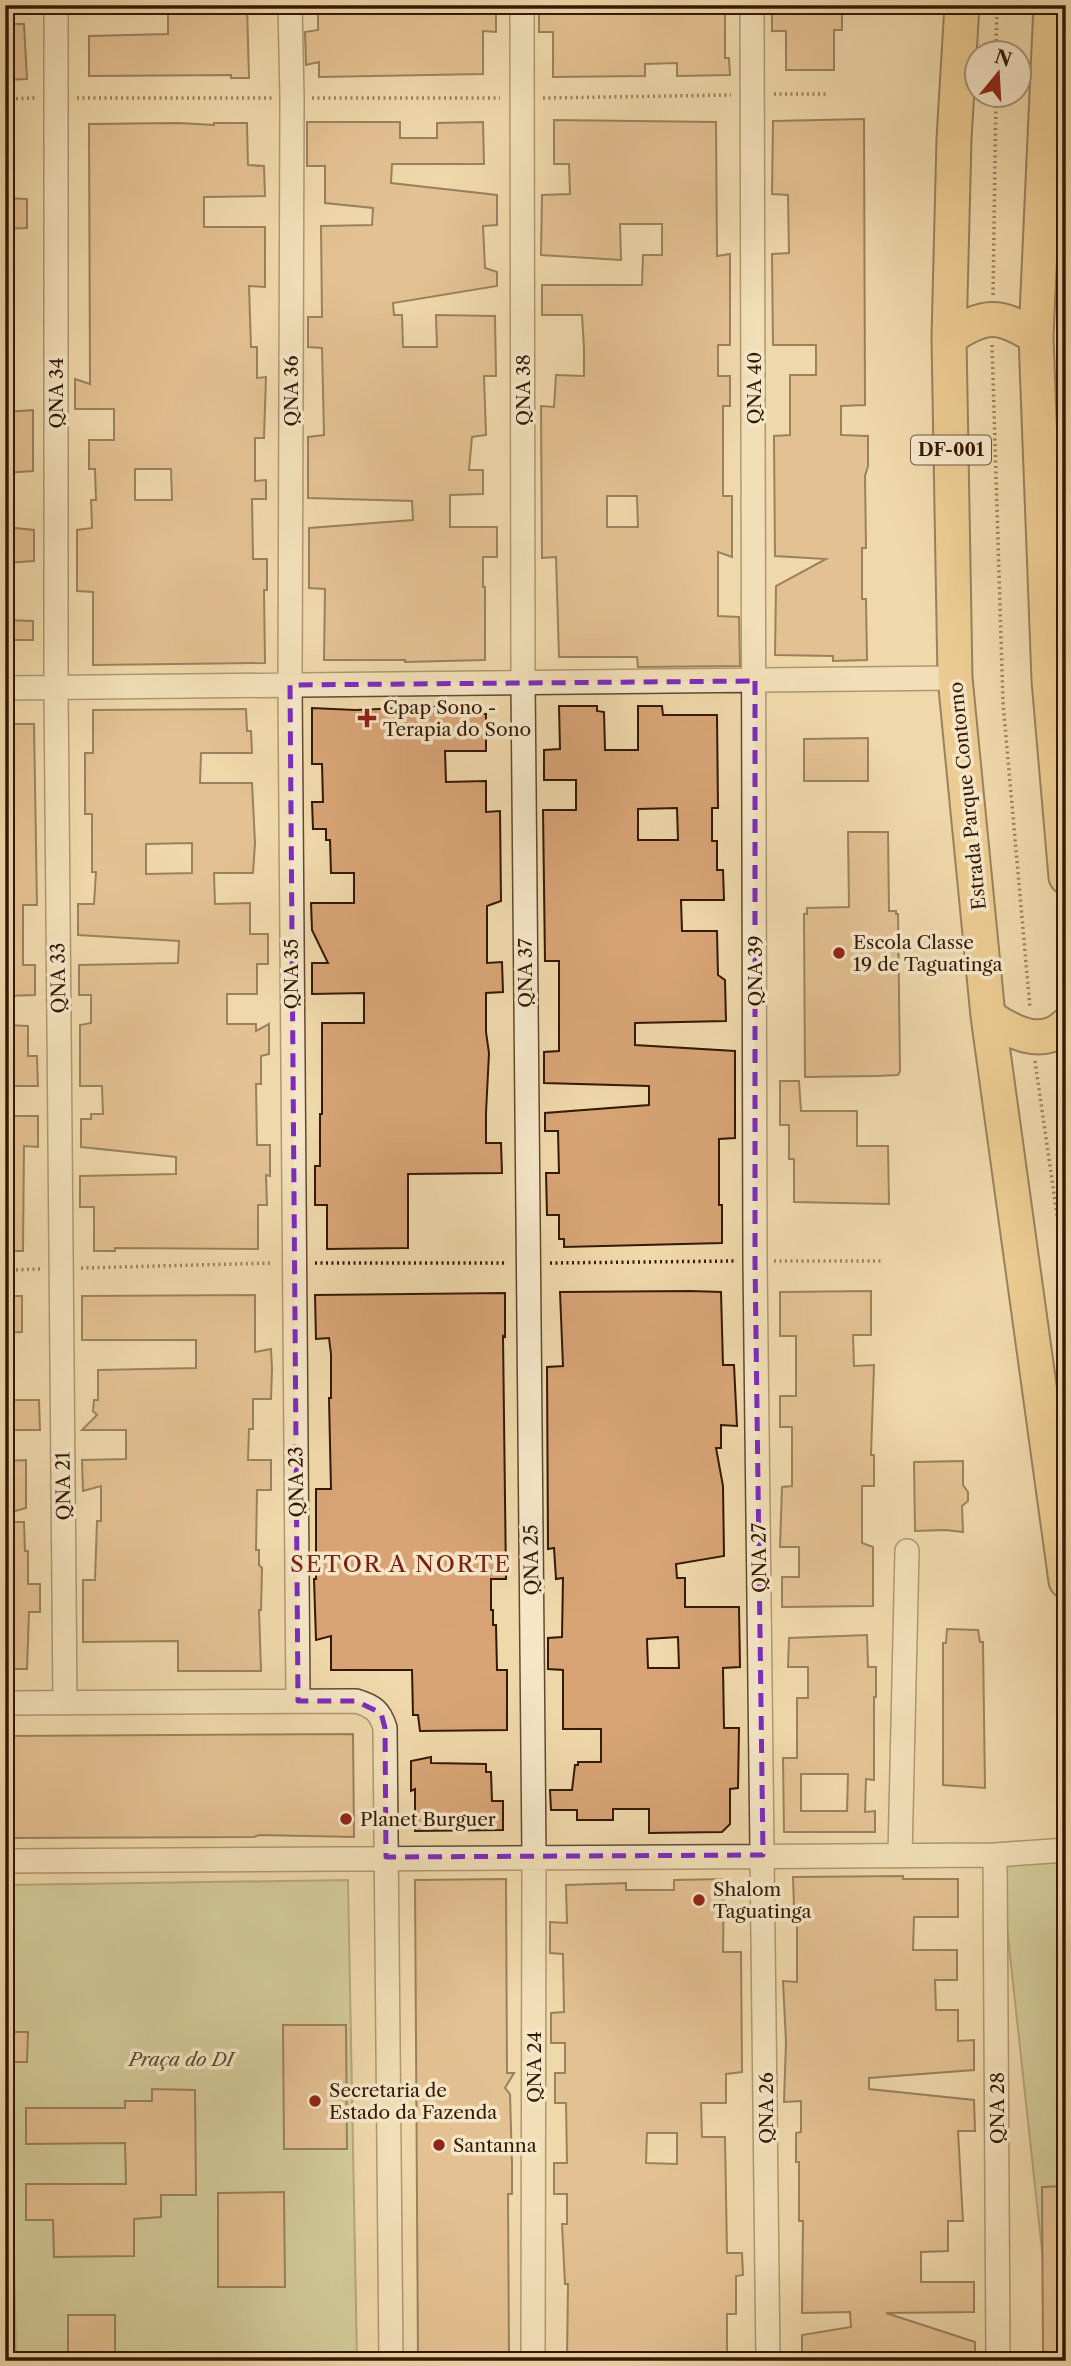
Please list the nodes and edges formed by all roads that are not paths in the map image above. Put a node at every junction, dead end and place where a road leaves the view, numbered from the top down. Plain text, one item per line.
1 (56, 5) edge
2 (290, 5) edge
3 (522, 5) edge
4 (752, 5) edge
5 (962, 5) edge
6 (1051, 5) edge
7 (1036, 337) junction
8 (949, 338) junction
9 (955, 678) junction
10 (755, 681) junction
11 (523, 682) junction
12 (290, 685) junction
13 (56, 687) junction
14 (5, 688) edge
15 (1066, 877) edge
16 (988, 1016) junction
17 (1066, 1025) edge
18 (755, 1261) joint
19 (293, 1263) joint
20 (528, 1264) joint
21 (61, 1269) joint
22 (1062, 1519) edge
23 (907, 1552) dead end
24 (1066, 1581) edge
25 (298, 1701) junction
26 (5, 1703) edge
27 (65, 1703) junction
28 (1066, 1850) edge
29 (764, 1855) junction
30 (900, 1855) junction
31 (995, 1855) junction
32 (386, 1857) junction
33 (534, 1857) junction
34 (5, 1861) edge
35 (391, 2361) edge
36 (533, 2361) edge
37 (768, 2361) edge
38 (998, 2361) edge

1 - 13 street, QNA 34
2 - 12 street, QNA 36
3 - 11 street, QNA 38
4 - 10 street, QNA 40
5 - 8 highway, Estrada Parque Contorno / DF-001
6 - 7 highway
7 - 8 highway
7 - 15 highway
8 - 9 highway, Estrada Parque Contorno / DF-001
9 - 10 street
9 - 16 highway, Estrada Parque Contorno / DF-001
10 - 11 street
10 - 18 street, QNA 39
11 - 12 street
11 - 20 street, QNA 37
12 - 13 street
12 - 19 street, QNA 35
13 - 14 street
13 - 21 street, QNA 33
16 - 17 highway
16 - 22 highway, Estrada Parque Contorno / DF-001
18 - 29 street, QNA 27
19 - 25 street, QNA 23
20 - 33 street, QNA 25
21 - 27 street, QNA 21
22 - 24 highway, Estrada Parque Contorno / DF-001
23 - 30 street
25 - 27 street
25 - 32 street
26 - 27 street
28 - 31 street
29 - 30 street
29 - 33 street
29 - 37 street, QNA 26
30 - 31 street
31 - 38 street, QNA 28
32 - 33 street
32 - 34 street
32 - 35 street
33 - 36 street, QNA 24

